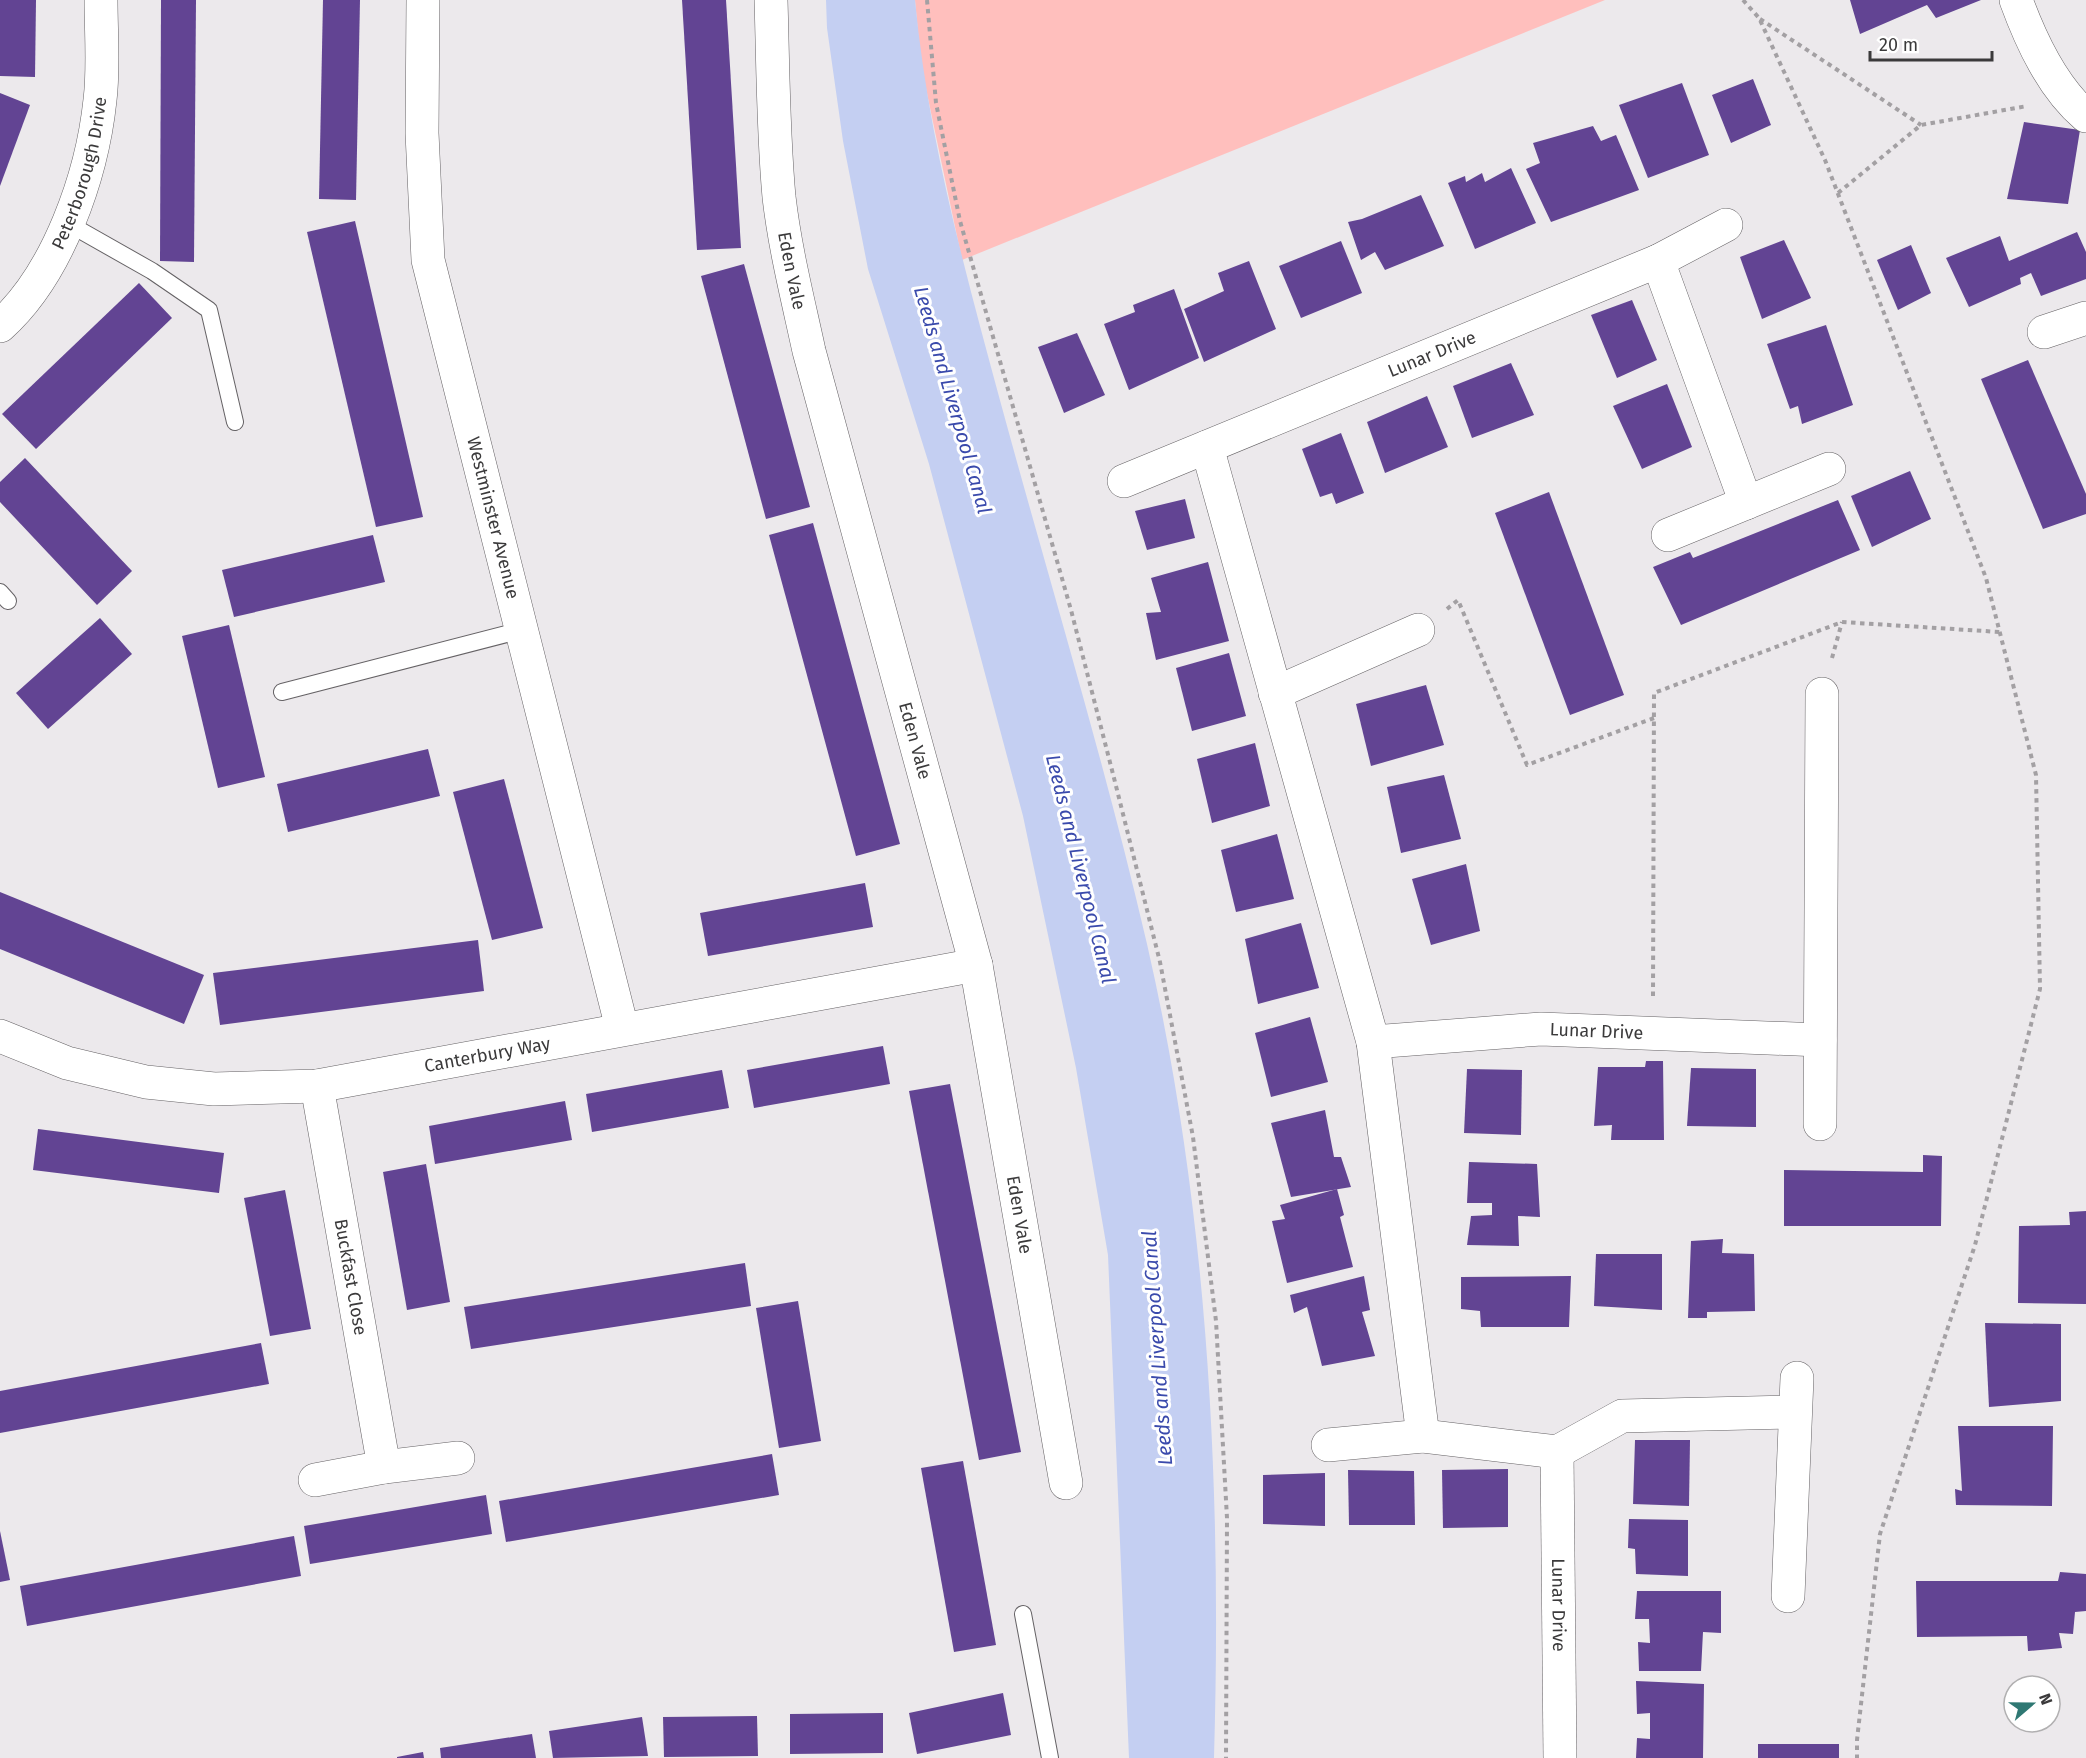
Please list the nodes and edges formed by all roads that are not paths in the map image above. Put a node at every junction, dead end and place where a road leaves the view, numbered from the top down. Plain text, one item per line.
1 (101, 0) edge
2 (423, 0) edge
3 (771, 0) edge
4 (2016, 0) edge
5 (2076, 107) edge
6 (69, 224) junction
7 (1726, 225) dead end
8 (1658, 261) junction
9 (2086, 318) edge
10 (0, 326) edge
11 (2044, 332) dead end
12 (235, 422) dead end
13 (1207, 447) junction
14 (1829, 469) dead end
15 (1124, 481) dead end
16 (1746, 503) junction
17 (1668, 535) dead end
18 (522, 630) junction
19 (1418, 630) road end
20 (282, 692) dead end
21 (1275, 693) junction
22 (1822, 694) dead end
23 (976, 965) junction
24 (622, 1028) junction
25 (0, 1036) edge
26 (1820, 1040) junction
27 (1373, 1042) junction
28 (317, 1086) junction
29 (1820, 1124) dead end
30 (1797, 1378) dead end
31 (1795, 1412) junction
32 (1423, 1436) junction
33 (1328, 1445) dead end
34 (1557, 1452) junction
35 (458, 1458) dead end
36 (384, 1467) junction
37 (315, 1480) dead end
38 (1066, 1483) dead end
39 (1788, 1596) dead end
40 (1023, 1614) dead end
41 (1050, 1758) edge
42 (1560, 1758) edge

1 - 6 street, Peterborough Drive
2 - 18 street, Westminster Avenue
3 - 23 street, Eden Vale
4 - 5 street
6 - 10 street, Peterborough Drive
6 - 12 lane
7 - 8 street, Lunar Drive
8 - 13 street, Lunar Drive
8 - 16 street
9 - 11 street
13 - 15 street, Lunar Drive
13 - 21 street
14 - 16 street
16 - 17 street
18 - 20 lane
18 - 24 street, Westminster Avenue
19 - 21 street
21 - 27 street
22 - 26 street
23 - 24 street, Canterbury Way
23 - 38 street, Eden Vale
24 - 28 street, Canterbury Way
25 - 28 street, Canterbury Way
26 - 27 street, Lunar Drive
26 - 29 street
27 - 32 street
28 - 36 street, Buckfast Close
30 - 31 street
31 - 34 street
31 - 39 street
32 - 33 street
32 - 34 street
34 - 42 street, Lunar Drive
35 - 36 street
36 - 37 street
40 - 41 lane

